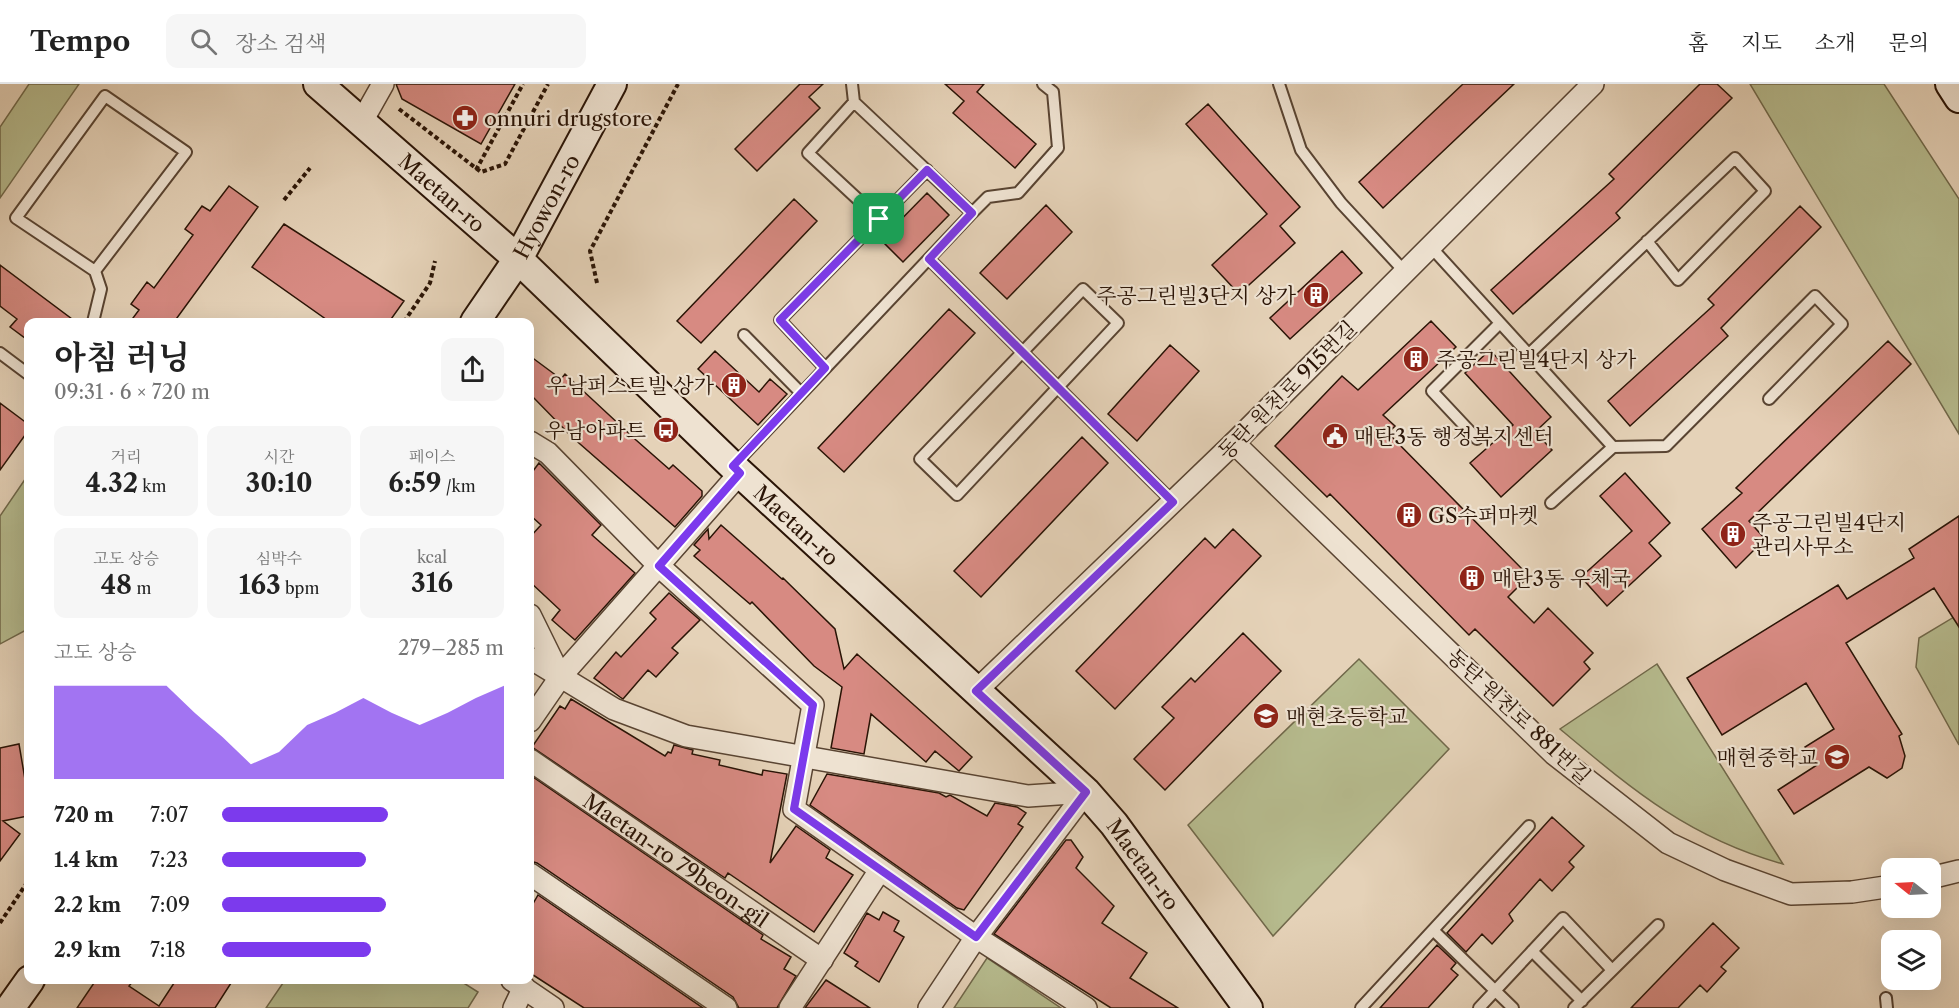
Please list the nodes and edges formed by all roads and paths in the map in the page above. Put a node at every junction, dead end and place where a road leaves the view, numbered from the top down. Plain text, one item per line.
1 (318, 84) edge
2 (382, 84) edge
3 (523, 84) edge
4 (548, 84) edge
5 (612, 84) edge
6 (678, 84) edge
7 (852, 84) edge
8 (1043, 84) edge
9 (1279, 84) edge
10 (1593, 84) edge
11 (1950, 84) edge
12 (1959, 98) edge
13 (854, 102) junction
14 (399, 108) dead end
15 (361, 123) junction
16 (310, 168) dead end
17 (476, 170) junction
18 (927, 170) junction
19 (284, 200) dead end
20 (972, 213) junction
21 (879, 219) junction
22 (1647, 242) junction
23 (1430, 246) junction
24 (929, 259) junction
25 (518, 260) junction
26 (435, 261) dead end
27 (95, 272) junction
28 (1405, 272) junction
29 (597, 283) dead end
30 (94, 318) edge
31 (407, 318) edge
32 (478, 318) edge
33 (1500, 323) junction
34 (744, 335) dead end
35 (1021, 351) junction
36 (0, 353) edge
37 (1528, 354) junction
38 (825, 368) junction
39 (24, 371) edge
40 (1057, 387) junction
41 (801, 393) junction
42 (1769, 399) dead end
43 (1477, 439) dead end
44 (1234, 443) junction
45 (534, 444) edge
46 (1613, 447) junction
47 (737, 469) junction
48 (1173, 502) junction
49 (1551, 503) dead end
50 (659, 566) junction
51 (534, 623) edge
52 (534, 660) edge
53 (561, 676) junction
54 (976, 691) junction
55 (534, 715) edge
56 (805, 755) junction
57 (534, 763) edge
58 (1086, 792) junction
59 (1529, 826) dead end
60 (880, 870) junction
61 (1959, 871) edge
62 (1941, 875) edge
63 (534, 877) edge
64 (24, 887) edge
65 (1881, 888) edge
66 (0, 923) edge
67 (1658, 925) dead end
68 (1433, 930) junction
69 (976, 937) junction
70 (1532, 951) junction
71 (822, 960) junction
72 (1612, 970) junction
73 (27, 984) edge
74 (518, 984) edge
75 (519, 984) edge
76 (1496, 990) junction
77 (1239, 1004) edge
78 (1578, 1004) edge
79 (10, 1008) edge
80 (514, 1008) edge
81 (553, 1008) edge
82 (726, 1008) edge
83 (790, 1008) edge
84 (929, 1008) edge
85 (1086, 1008) edge
86 (1361, 1008) edge
87 (1479, 1008) edge
88 (1513, 1008) edge

1 - 15 street, Maetan-ro
2 - 15 street
3 - 17 path
4 - 17 path
5 - 25 street, Hyowon-ro
6 - 29 path
7 - 13 lane
8 - 20 lane
9 - 28 lane
10 - 23 street, 동탄 원천로 915번길
11 - 12 street
13 - 18 lane
13 - 21 lane
14 - 17 path
15 - 25 street, Maetan-ro
16 - 19 path
18 - 20 lane
18 - 21 lane
20 - 24 lane
21 - 38 lane
22 - 22 lane
22 - 37 lane
23 - 28 street, 동탄 원천로 915번길
23 - 33 lane
24 - 35 lane
24 - 38 lane
25 - 32 street, Hyowon-ro
25 - 47 street, Maetan-ro
26 - 31 path
27 - 27 lane
27 - 30 lane
28 - 44 street, 동탄 원천로 915번길
33 - 37 lane
33 - 43 lane
34 - 41 lane
35 - 40 lane
35 - 40 lane
35 - 40 lane
36 - 39 lane
37 - 46 lane
38 - 41 lane
40 - 48 lane
41 - 47 lane
42 - 46 lane
44 - 48 street, 동탄 원천로 915번길
44 - 65 street, 동탄 원천로 881번길
45 - 50 street
46 - 49 lane
47 - 50 street
47 - 54 street, Maetan-ro
48 - 54 street, 동탄 원천로 915번길
50 - 53 street
50 - 56 street
51 - 53 street
52 - 53 street
53 - 55 street
53 - 56 street
54 - 58 street, Maetan-ro
56 - 58 street
56 - 60 street
57 - 71 street, Maetan-ro 79beon-gil
58 - 69 street
58 - 77 street, Maetan-ro
59 - 68 lane
60 - 69 street
60 - 71 street
61 - 62 street
63 - 82 street
64 - 66 path
67 - 72 lane
68 - 76 lane
68 - 86 lane
69 - 84 street
69 - 85 street
70 - 72 lane
70 - 76 lane
70 - 78 lane
71 - 83 street
72 - 78 lane
73 - 79 street
74 - 80 street
75 - 81 street
76 - 87 lane
76 - 88 lane

